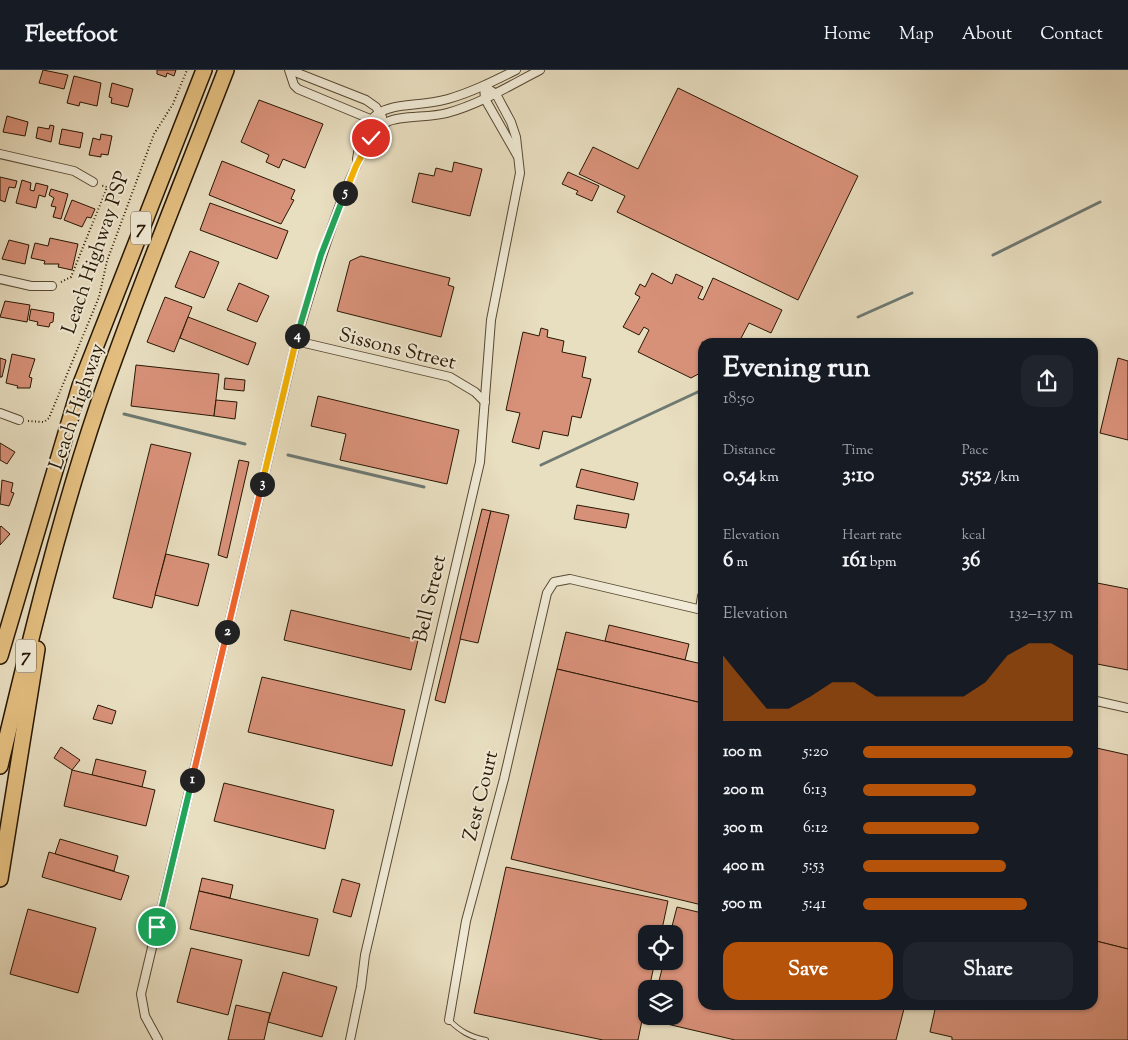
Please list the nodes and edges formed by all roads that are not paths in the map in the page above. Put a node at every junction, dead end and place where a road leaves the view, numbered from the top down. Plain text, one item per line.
1 (204, 70) edge
2 (226, 70) edge
3 (290, 70) edge
4 (516, 70) edge
5 (540, 70) edge
6 (484, 86) junction
7 (496, 94) junction
8 (485, 100) junction
9 (373, 104) junction
10 (393, 106) junction
11 (356, 112) junction
12 (380, 112) junction
13 (372, 120) junction
14 (384, 123) junction
15 (365, 130) junction
16 (0, 154) edge
17 (520, 162) junction
18 (356, 166) junction
19 (93, 182) road end
20 (0, 279) edge
21 (52, 286) road end
22 (296, 341) junction
23 (485, 402) junction
24 (0, 413) edge
25 (19, 420) road end
26 (55, 547) junction
27 (698, 608) edge
28 (0, 656) edge
29 (1098, 701) edge
30 (1128, 708) edge
31 (0, 766) edge
32 (0, 879) edge
33 (449, 1020) joint
34 (158, 1040) edge
35 (350, 1040) edge
36 (486, 1040) edge

1 - 28 highway, Leach Highway / 7
2 - 26 highway, Leach Highway / 7
3 - 9 street
3 - 11 street
4 - 6 street
5 - 7 street
6 - 7 street, Bell Street
6 - 8 street
6 - 10 street
7 - 8 street
7 - 17 street, Bell Street
8 - 14 street
8 - 17 street
9 - 10 street
9 - 12 street
10 - 12 street
11 - 13 street
11 - 15 street
12 - 13 street
12 - 14 street
13 - 14 street
13 - 15 street
14 - 18 street
15 - 18 street
16 - 19 street
17 - 23 street, Bell Street
18 - 22 street
20 - 21 street
22 - 23 street, Sissons Street
22 - 34 street
23 - 35 street, Bell Street
24 - 25 street
26 - 31 highway, Leach Highway / 7
26 - 32 highway
27 - 33 street, Zest Court
29 - 30 street
33 - 36 lane

